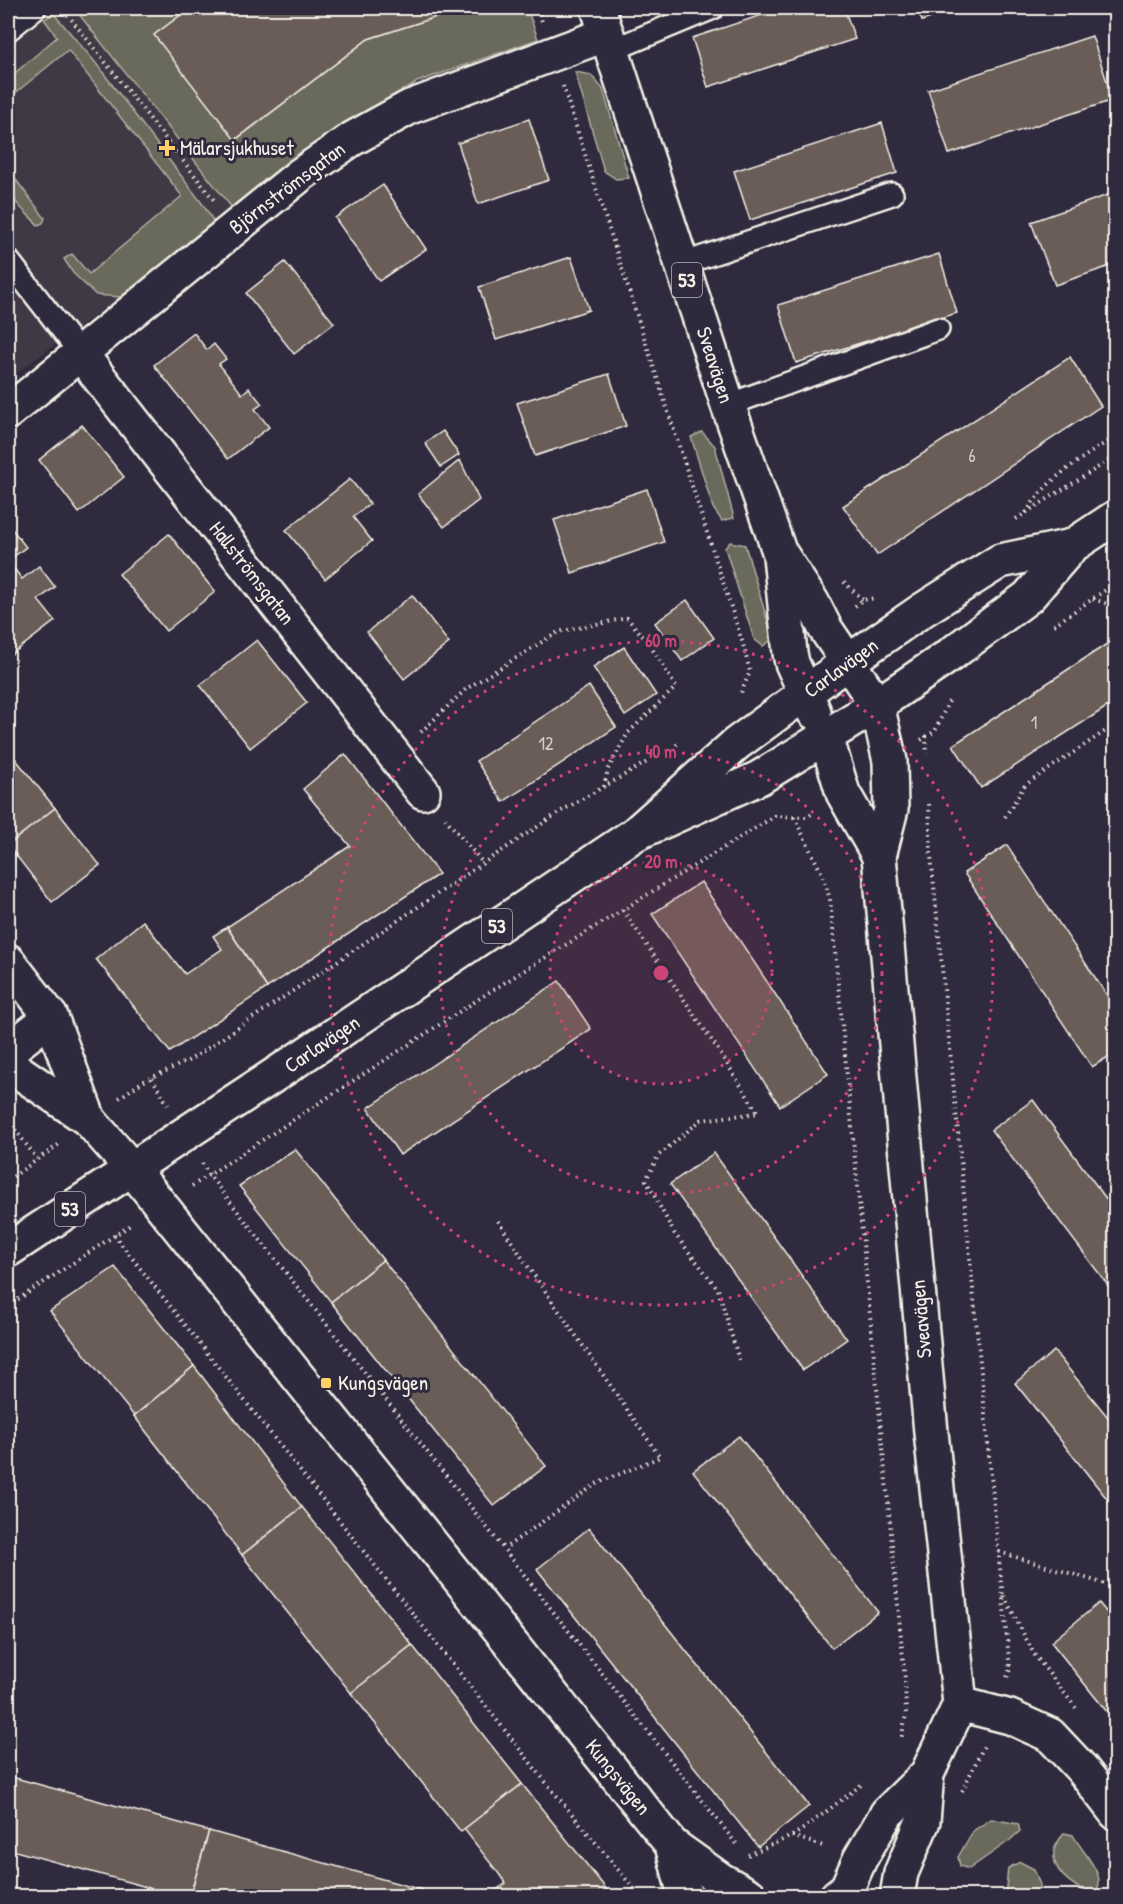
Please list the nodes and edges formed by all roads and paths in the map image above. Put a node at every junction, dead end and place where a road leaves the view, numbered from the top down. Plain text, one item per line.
1 (35, 8) edge
2 (62, 8) edge
3 (538, 8) edge
4 (713, 8) edge
5 (8, 30) edge
6 (606, 31) edge
7 (552, 54) junction
8 (892, 194) dead end
9 (235, 227) junction
10 (682, 264) junction
11 (11, 272) edge
12 (938, 329) dead end
13 (80, 353) junction
14 (728, 405) junction
15 (8, 412) edge
16 (1116, 436) edge
17 (1116, 456) edge
18 (1116, 517) edge
19 (1072, 546) junction
20 (779, 551) junction
21 (1093, 598) dead end
22 (1116, 604) edge
23 (849, 661) junction
24 (750, 672) dead end
25 (805, 694) junction
26 (952, 695) dead end
27 (877, 705) junction
28 (1116, 724) edge
29 (826, 737) junction
30 (395, 756) junction
31 (654, 758) dead end
32 (927, 759) dead end
33 (604, 787) junction
34 (423, 792) joint
35 (929, 804) dead end
36 (1005, 817) dead end
37 (635, 834) junction
38 (879, 856) junction
39 (483, 863) junction
40 (623, 910) junction
41 (8, 961) edge
42 (51, 1017) junction
43 (8, 1051) edge
44 (8, 1064) edge
45 (158, 1075) dead end
46 (8, 1120) edge
47 (89, 1120) junction
48 (37, 1159) dead end
49 (132, 1169) junction
50 (498, 1221) dead end
51 (127, 1227) dead end
52 (114, 1236) junction
53 (8, 1250) edge
54 (8, 1306) edge
55 (739, 1359) dead end
56 (505, 1548) junction
57 (999, 1552) junction
58 (1116, 1586) edge
59 (1002, 1593) junction
60 (960, 1704) junction
61 (995, 1712) junction
62 (1081, 1715) dead end
63 (897, 1749) dead end
64 (927, 1774) junction
65 (867, 1781) dead end
66 (959, 1799) dead end
67 (1116, 1813) edge
68 (672, 1845) junction
69 (640, 1896) edge
70 (685, 1896) edge
71 (750, 1896) edge
72 (837, 1896) edge
73 (897, 1896) edge

1 - 5 lane
2 - 9 path
3 - 7 path
4 - 6 lane
6 - 7 street, Björnströmsgatan
6 - 10 street, Sveavägen / 53
7 - 9 street, Björnströmsgatan
7 - 24 path
8 - 10 lane
9 - 13 street, Björnströmsgatan
10 - 14 street, Sveavägen / 53
11 - 13 lane
12 - 14 lane
13 - 15 street, Björnströmsgatan
13 - 30 street, Hallströmsgatan
14 - 20 street, Sveavägen / 53
16 - 17 path
18 - 19 street, Carlavägen
19 - 23 street, Carlavägen
19 - 27 street, Carlavägen
20 - 23 street, Sveavägen / 53
20 - 25 street, Sveavägen / 53
21 - 22 path
23 - 25 street, Carlavägen / 53
23 - 27 street, Sveavägen / 53
25 - 29 street, Sveavägen / 53
25 - 37 street, Carlavägen / 53
26 - 32 path
27 - 29 street, Carlavägen / 53
27 - 38 street, Sveavägen
28 - 36 path
29 - 37 street, Carlavägen / 53
29 - 38 street, Sveavägen
30 - 33 path
30 - 34 street, Hallströmsgatan
31 - 33 path
33 - 39 path
34 - 39 path
35 - 57 path
37 - 49 street, Carlavägen / 53
38 - 60 street, Sveavägen
39 - 45 path
40 - 55 path
40 - 56 path
40 - 63 path
41 - 42 street, Kungsvägen
42 - 43 street
42 - 47 street, Kungsvägen
44 - 47 street, Kungsvägen
46 - 48 path
47 - 49 street, Kungsvägen
49 - 53 street, Carlavägen / 53
49 - 68 street, Kungsvägen
50 - 56 path
51 - 52 path
52 - 54 path
52 - 69 path
56 - 65 path
57 - 58 path
57 - 59 path
59 - 61 path
59 - 62 path
60 - 61 street
60 - 64 street
61 - 66 path
61 - 67 street
64 - 72 street
64 - 73 street
68 - 70 street, Kungsvägen
68 - 71 street, Kungsvägen

